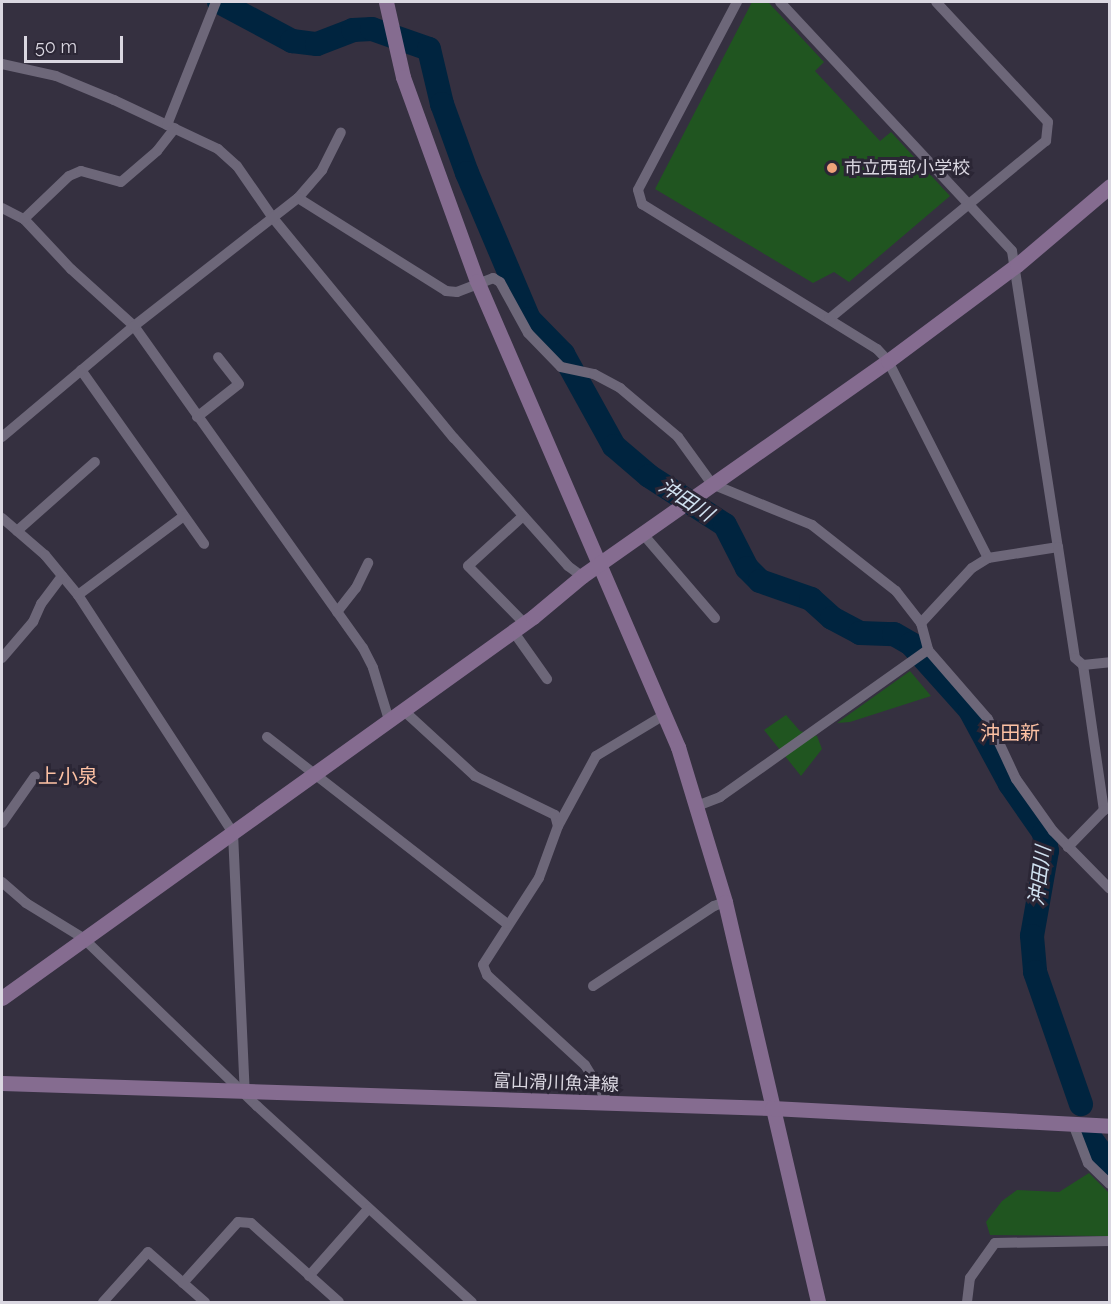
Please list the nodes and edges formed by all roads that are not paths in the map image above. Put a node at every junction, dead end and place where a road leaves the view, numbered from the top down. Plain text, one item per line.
1 (216, 2) edge
2 (386, 2) edge
3 (737, 2) edge
4 (780, 2) edge
5 (936, 2) edge
6 (4, 68) edge
7 (171, 127) junction
8 (341, 132) dead end
9 (1110, 186) edge
10 (298, 198) junction
11 (969, 202) junction
12 (2, 208) edge
13 (273, 218) junction
14 (24, 219) junction
15 (1017, 265) junction
16 (477, 281) junction
17 (829, 319) junction
18 (134, 326) junction
19 (218, 357) dead end
20 (888, 361) junction
21 (81, 370) junction
22 (197, 417) junction
23 (2, 437) edge
24 (95, 462) dead end
25 (712, 484) junction
26 (184, 516) junction
27 (524, 516) junction
28 (2, 518) edge
29 (17, 531) junction
30 (642, 533) junction
31 (204, 544) dead end
32 (1058, 547) junction
33 (988, 558) junction
34 (368, 563) dead end
35 (599, 564) junction
36 (62, 576) junction
37 (582, 576) junction
38 (78, 595) junction
39 (337, 612) junction
40 (715, 618) dead end
41 (921, 624) junction
42 (519, 627) junction
43 (928, 650) junction
44 (2, 658) edge
45 (1110, 662) edge
46 (1083, 665) junction
47 (547, 679) dead end
48 (403, 710) junction
49 (664, 715) junction
50 (389, 720) junction
51 (267, 737) dead end
52 (316, 773) junction
53 (35, 776) dead end
54 (697, 806) junction
55 (2, 823) edge
56 (558, 826) junction
57 (233, 833) junction
58 (1068, 847) junction
59 (2, 882) edge
60 (1110, 889) edge
61 (725, 902) junction
62 (507, 924) junction
63 (83, 938) junction
64 (593, 986) dead end
65 (2, 998) edge
66 (2, 1083) edge
67 (245, 1093) junction
68 (609, 1104) junction
69 (772, 1108) junction
70 (1073, 1124) junction
71 (1110, 1126) edge
72 (1110, 1184) edge
73 (368, 1209) junction
74 (1110, 1241) edge
75 (309, 1276) junction
76 (183, 1283) junction
77 (103, 1302) edge
78 (205, 1302) edge
79 (339, 1302) edge
80 (472, 1302) edge
81 (818, 1302) edge
82 (967, 1302) edge

1 - 7 street
2 - 16 street
3 - 17 street
4 - 11 street
5 - 11 street
6 - 7 street
7 - 13 street
7 - 14 street
8 - 10 street
9 - 15 street
10 - 13 street
10 - 16 street
11 - 15 street
11 - 17 street
12 - 14 street
13 - 18 street
13 - 27 street
14 - 18 street
15 - 20 street
15 - 32 street
16 - 25 street
16 - 35 street
17 - 20 street
18 - 21 street
18 - 22 street
19 - 22 street
20 - 25 street
20 - 33 street
21 - 23 street
21 - 26 street
22 - 39 street
24 - 29 street
25 - 30 street
25 - 41 street
26 - 31 street
26 - 38 street
27 - 37 street
27 - 42 street
28 - 29 street
29 - 36 street
30 - 35 street
30 - 40 street
32 - 33 street
32 - 46 street
33 - 41 street
34 - 39 street
35 - 37 street
35 - 49 street
36 - 38 street
36 - 44 street
37 - 42 street
38 - 57 street
39 - 50 street
41 - 43 street
42 - 47 street
42 - 48 street
43 - 54 street
43 - 58 street
45 - 46 street
46 - 58 street
48 - 50 street
48 - 56 street
49 - 54 street
49 - 56 street
50 - 52 street
51 - 52 street
52 - 57 street
52 - 62 street
53 - 55 street
54 - 61 street
56 - 62 street
57 - 63 street
57 - 67 street
58 - 60 street
59 - 63 street
61 - 64 street
61 - 69 street
62 - 68 street
63 - 65 street
63 - 67 street
66 - 67 street, 富山滑川魚津線
67 - 68 street, 富山滑川魚津線
67 - 73 street
68 - 69 street, 富山滑川魚津線
69 - 70 street, 富山滑川魚津線
69 - 81 street
70 - 71 street, 富山滑川魚津線
70 - 72 street
73 - 75 street
73 - 80 street
74 - 82 street
75 - 76 street
75 - 79 street
76 - 77 street
76 - 78 street

